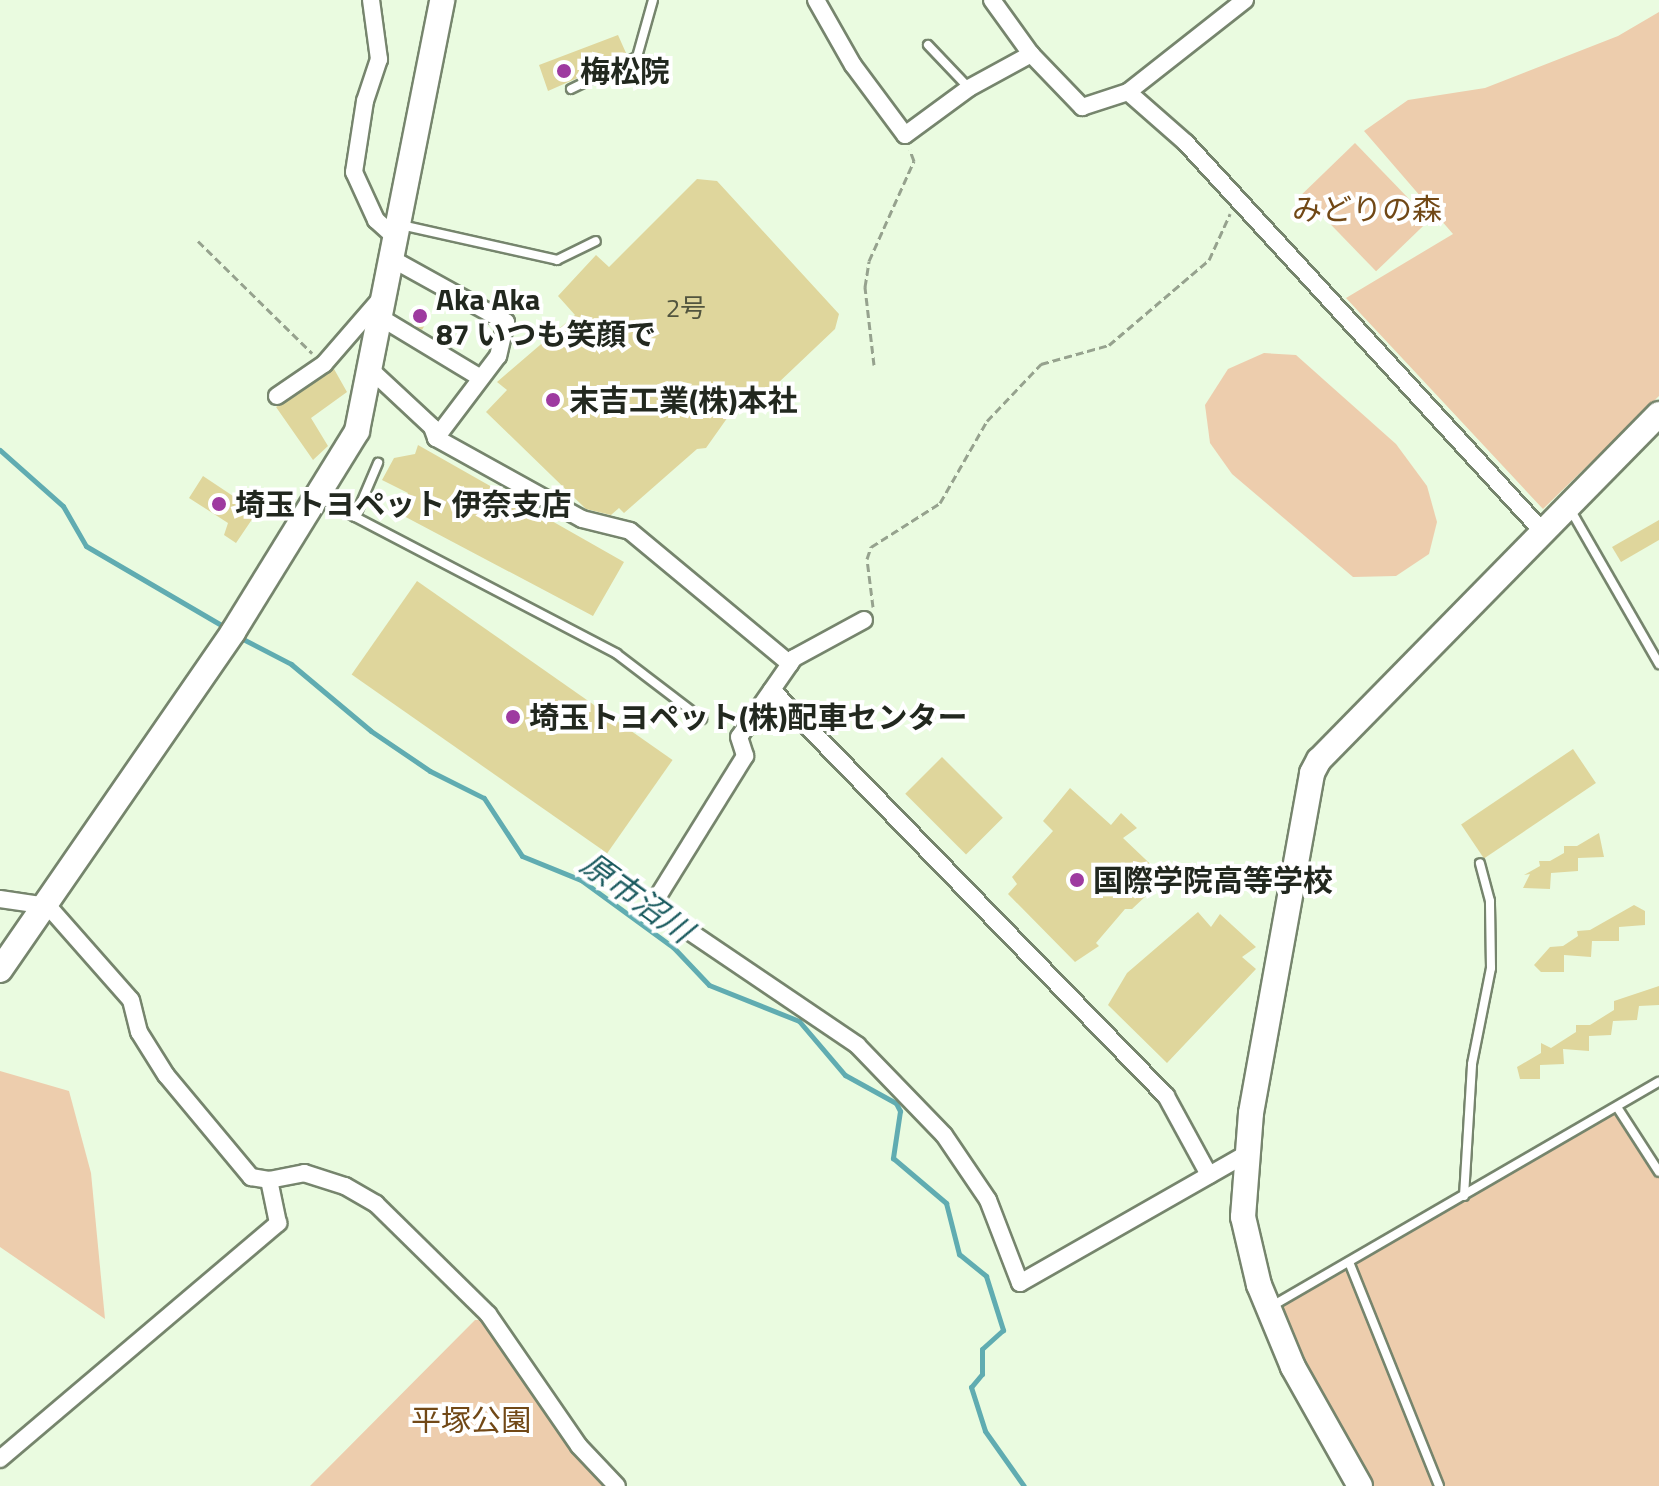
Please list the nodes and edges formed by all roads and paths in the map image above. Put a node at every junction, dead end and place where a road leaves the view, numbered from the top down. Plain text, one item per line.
1 (371, 0) edge
2 (442, 0) edge
3 (653, 0) edge
4 (816, 0) edge
5 (992, 0) edge
6 (1245, 0) edge
7 (928, 45) dead end
8 (1031, 54) junction
9 (969, 88) junction
10 (571, 89) dead end
11 (1128, 92) junction
12 (905, 135) junction
13 (1237, 200) junction
14 (198, 241) dead end
15 (397, 241) junction
16 (596, 241) dead end
17 (388, 289) junction
18 (383, 319) junction
19 (324, 364) junction
20 (874, 365) dead end
21 (372, 371) junction
22 (479, 377) junction
23 (277, 396) dead end
24 (1659, 414) edge
25 (436, 438) junction
26 (378, 463) dead end
27 (318, 497) junction
28 (1569, 507) junction
29 (355, 517) junction
30 (1544, 533) junction
31 (864, 620) joint
32 (1659, 643) edge
33 (1650, 649) junction
34 (790, 664) junction
35 (1659, 664) edge
36 (772, 690) junction
37 (702, 719) dead end
38 (1480, 863) dead end
39 (0, 899) edge
40 (48, 906) junction
41 (0, 970) edge
42 (1659, 1082) edge
43 (1617, 1107) junction
44 (1248, 1153) junction
45 (1659, 1172) edge
46 (1209, 1175) junction
47 (269, 1180) junction
48 (1464, 1196) junction
49 (1349, 1262) junction
50 (1269, 1308) junction
51 (0, 1459) edge
52 (617, 1486) edge
53 (1360, 1486) edge
54 (1439, 1486) edge

1 - 15 street
2 - 15 street
3 - 10 lane
4 - 12 street
5 - 8 street
6 - 11 street
7 - 9 lane
8 - 9 street
8 - 11 street
9 - 12 street
11 - 13 street
12 - 20 path
13 - 30 street
13 - 31 path
14 - 19 path
15 - 16 lane
15 - 17 street
15 - 22 street
17 - 18 street
17 - 19 street
18 - 21 street
18 - 22 street
19 - 23 street
21 - 25 street
21 - 27 street
22 - 25 street
24 - 28 street
25 - 34 street
26 - 29 lane
27 - 29 lane
27 - 40 street
28 - 30 street
28 - 33 lane
29 - 37 lane
30 - 44 street
31 - 34 street
32 - 33 lane
33 - 35 lane
34 - 36 street
36 - 46 street
36 - 46 street
38 - 48 lane
39 - 40 street
40 - 41 street
40 - 47 street
42 - 43 lane
43 - 45 lane
43 - 48 lane
44 - 46 street
44 - 50 street
47 - 51 street
47 - 52 street
48 - 49 lane
49 - 50 lane
49 - 54 lane
50 - 53 street

